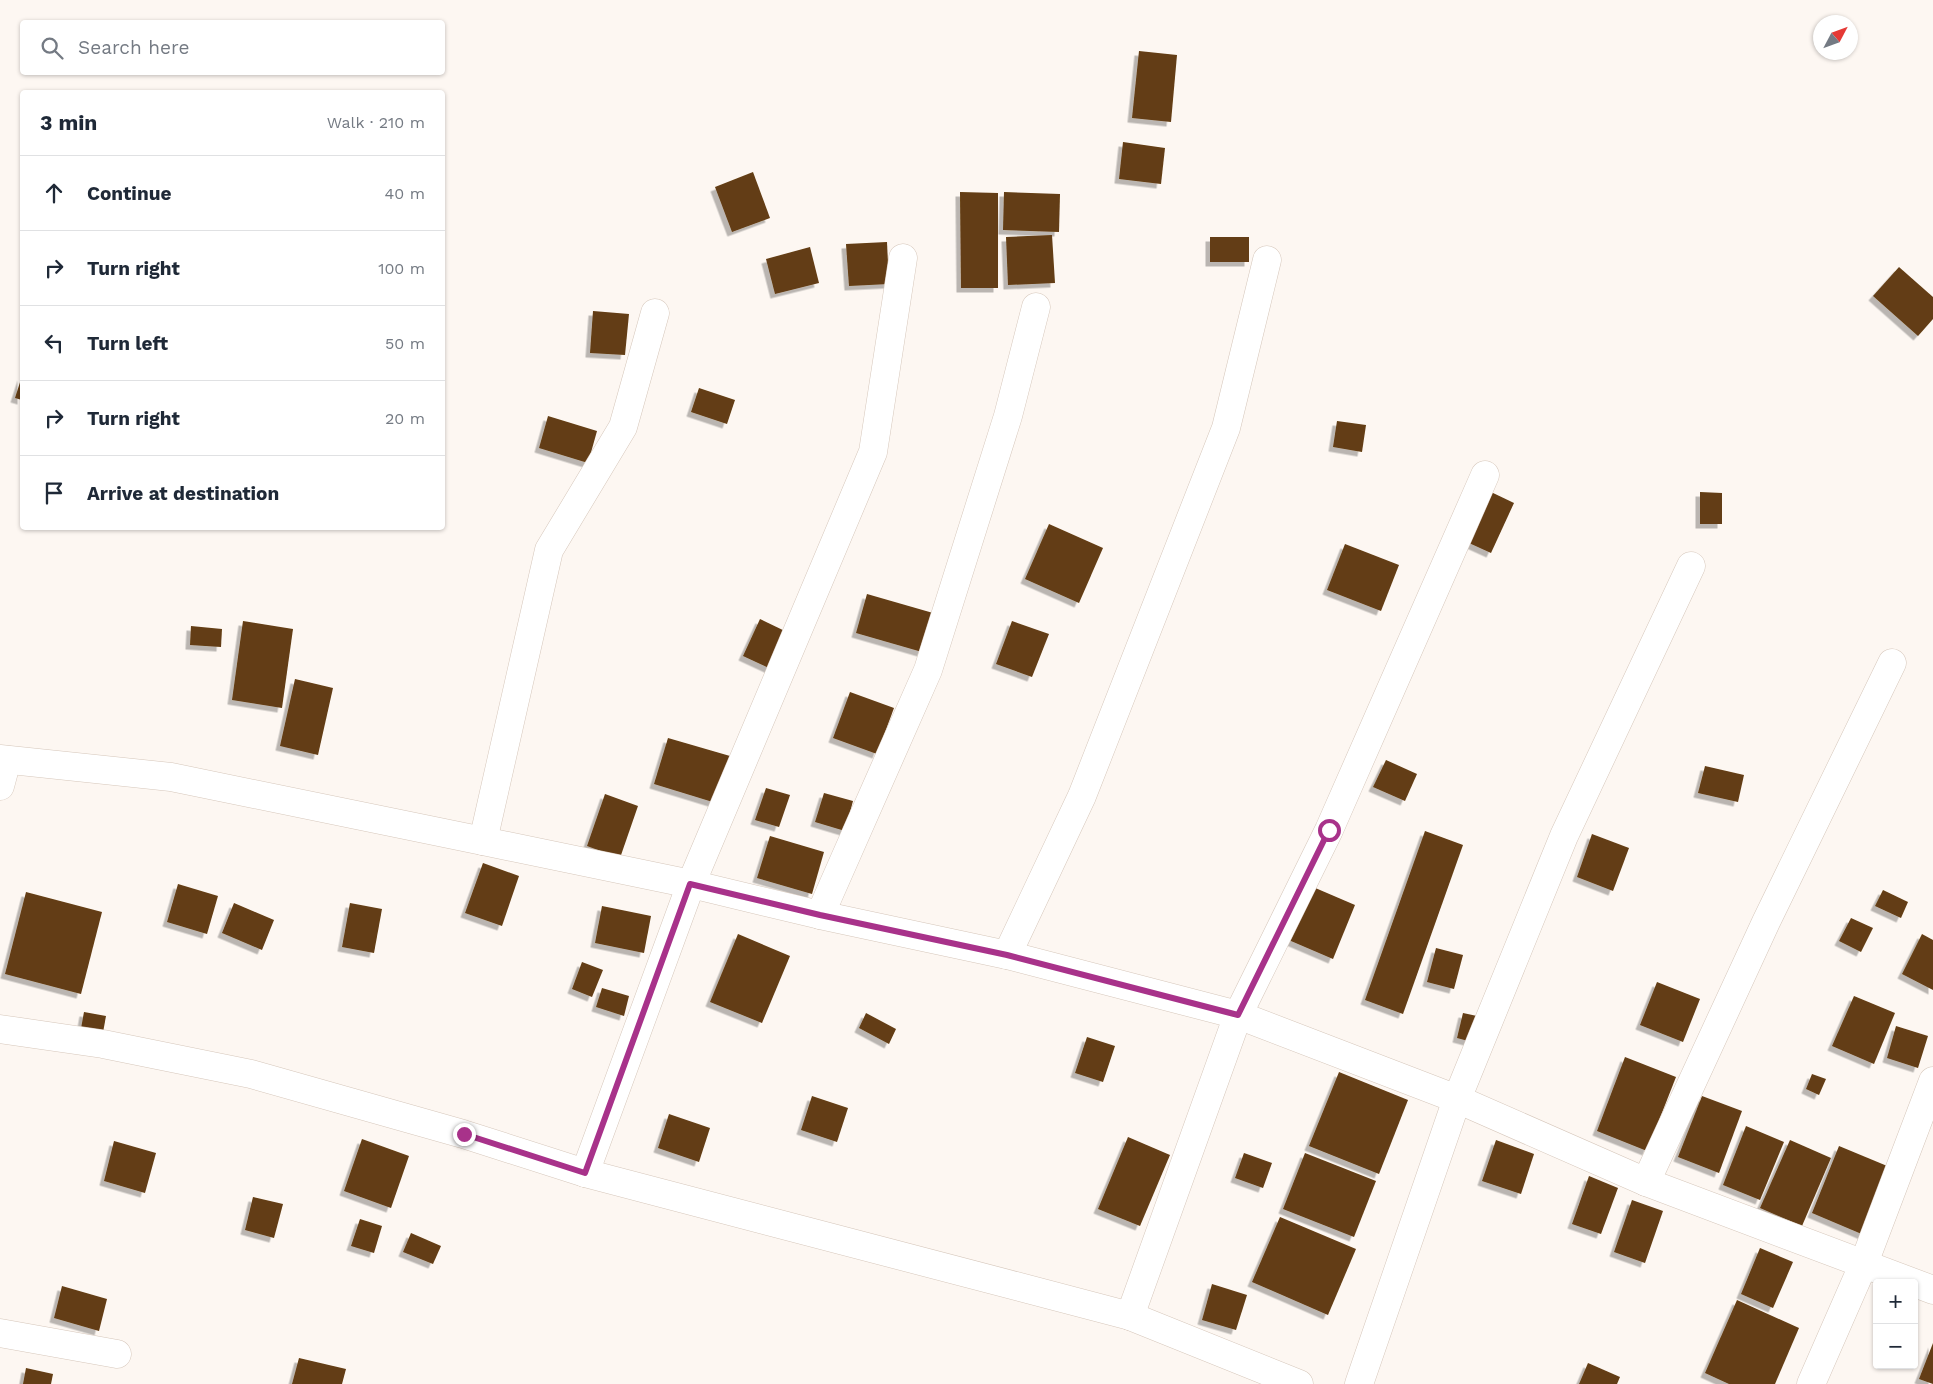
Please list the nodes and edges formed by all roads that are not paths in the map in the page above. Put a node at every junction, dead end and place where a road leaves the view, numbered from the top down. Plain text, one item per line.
1 (903, 258) dead end
2 (1267, 260) dead end
3 (1036, 307) dead end
4 (656, 313) dead end
5 (1486, 475) dead end
6 (1691, 566) dead end
7 (1892, 663) dead end
8 (3, 759) edge
9 (0, 786) edge
10 (483, 841) junction
11 (690, 884) junction
12 (820, 915) junction
13 (1007, 955) junction
14 (1238, 1015) junction
15 (0, 1029) edge
16 (1933, 1080) edge
17 (1458, 1099) junction
18 (585, 1173) junction
19 (1646, 1182) junction
20 (1864, 1263) junction
21 (1933, 1290) edge
22 (1130, 1316) junction
23 (0, 1332) edge
24 (117, 1354) dead end
25 (1299, 1384) edge
26 (1359, 1384) edge
27 (1811, 1384) edge

1 - 11 street
2 - 13 street
3 - 12 street
4 - 10 street
5 - 14 street
6 - 17 street
7 - 19 street
8 - 9 street
8 - 10 street
10 - 11 street
11 - 12 street
11 - 18 street
12 - 13 street
13 - 14 street
14 - 17 street
14 - 22 street
15 - 18 street
16 - 20 street
17 - 19 street
17 - 26 street
18 - 22 street
19 - 20 street
20 - 21 street
20 - 27 street
22 - 25 street
23 - 24 street

